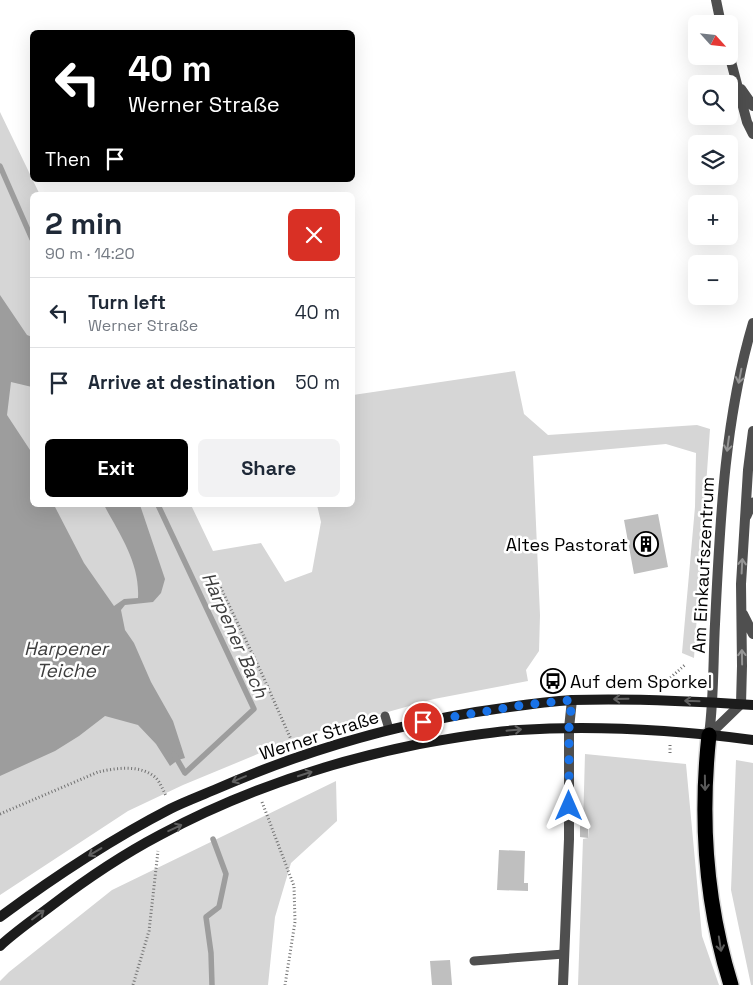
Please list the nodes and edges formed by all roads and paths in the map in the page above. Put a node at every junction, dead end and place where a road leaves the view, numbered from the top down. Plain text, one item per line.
1 (716, 0) edge
2 (720, 15) edge
3 (738, 85) edge
4 (738, 89) edge
5 (753, 106) edge
6 (753, 134) edge
7 (753, 322) edge
8 (753, 431) edge
9 (751, 467) edge
10 (753, 502) edge
11 (744, 521) junction
12 (216, 578) dead end
13 (741, 610) junction
14 (753, 634) edge
15 (686, 664) dead end
16 (670, 678) dead end
17 (572, 700) junction
18 (714, 702) junction
19 (741, 704) junction
20 (753, 705) edge
21 (385, 716) dead end
22 (569, 728) junction
23 (389, 729) junction
24 (709, 734) junction
25 (753, 740) edge
26 (293, 743) dead end
27 (258, 791) junction
28 (172, 808) junction
29 (0, 814) edge
30 (158, 852) dead end
31 (0, 916) edge
32 (0, 946) edge
33 (564, 954) junction
34 (474, 961) dead end
35 (133, 985) edge
36 (285, 985) edge
37 (563, 985) edge
38 (731, 985) edge

1 - 2 street
3 - 5 street
4 - 6 street
7 -> 18 street, Am Einkaufszentrum
8 - 9 street
9 - 11 street
10 - 11 lane
13 -> 11 street
12 - 26 path
13 - 14 street
19 -> 13 street
15 - 16 path
18 -> 17 main road, Werner Straße
17 - 22 street
17 - 23 main road, Werner Straße
18 - 19 main road, Werner Straße
18 - 24 street, Am Einkaufszentrum
19 - 20 main road, Werner Straße
19 - 24 street
21 - 23 lane
22 - 24 main road, Werner Straße
27 -> 22 main road, Werner Straße
22 - 33 street
23 -> 28 main road, Werner Straße
24 - 25 main road, Werner Straße
24 -> 38 highway
32 -> 27 main road, Werner Straße
27 - 36 path
28 - 29 path
28 -> 31 main road, Werner Straße
30 - 35 path
33 - 34 lane
33 - 37 street

